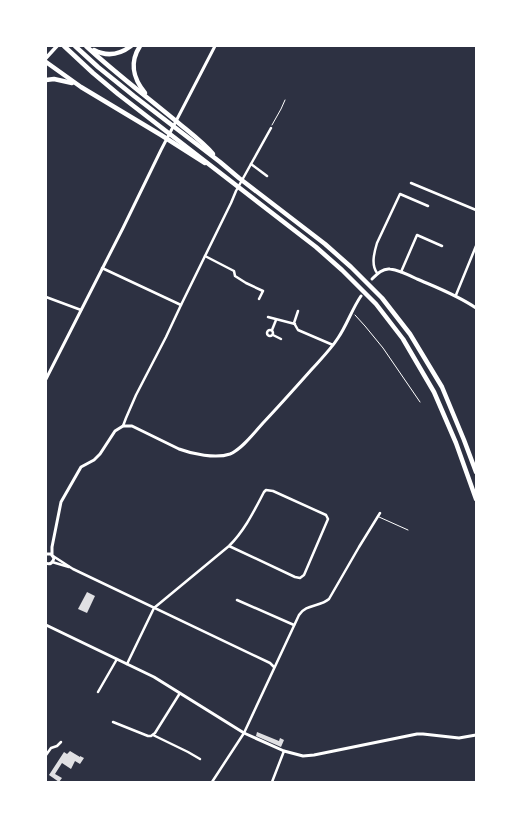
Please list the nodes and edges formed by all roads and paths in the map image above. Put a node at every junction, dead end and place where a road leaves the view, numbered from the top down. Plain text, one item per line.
1 (56, 46) edge
2 (75, 46) edge
3 (87, 46) edge
4 (131, 46) edge
5 (140, 46) edge
6 (215, 46) edge
7 (65, 48) edge
8 (46, 58) edge
9 (46, 62) edge
10 (46, 80) edge
11 (81, 87) junction
12 (150, 100) junction
13 (285, 100) dead end
14 (271, 128) joint
15 (171, 138) junction
16 (220, 162) junction
17 (251, 164) junction
18 (267, 176) dead end
19 (411, 183) dead end
20 (428, 206) dead end
21 (476, 210) edge
22 (442, 246) dead end
23 (476, 246) edge
24 (205, 256) junction
25 (102, 268) junction
26 (401, 272) junction
27 (377, 273) junction
28 (372, 279) dead end
29 (456, 295) junction
30 (361, 296) dead end
31 (46, 297) edge
32 (259, 299) dead end
33 (181, 305) junction
34 (476, 308) edge
35 (81, 310) junction
36 (298, 311) dead end
37 (350, 314) junction
38 (268, 317) dead end
39 (276, 320) junction
40 (295, 324) junction
41 (272, 330) junction
42 (273, 335) junction
43 (281, 339) dead end
44 (333, 345) junction
45 (46, 380) edge
46 (420, 402) dead end
47 (123, 426) junction
48 (476, 472) edge
49 (476, 499) edge
50 (380, 513) dead end
51 (378, 516) junction
52 (408, 530) dead end
53 (229, 546) junction
54 (52, 547) junction
55 (46, 554) edge
56 (52, 555) junction
57 (49, 563) edge
58 (46, 568) edge
59 (73, 569) junction
60 (237, 600) dead end
61 (154, 608) junction
62 (46, 625) edge
63 (294, 625) junction
64 (117, 659) junction
65 (127, 664) junction
66 (274, 668) junction
67 (98, 692) dead end
68 (180, 694) junction
69 (113, 722) dead end
70 (244, 733) junction
71 (476, 734) edge
72 (153, 735) junction
73 (61, 742) dead end
74 (284, 751) junction
75 (46, 755) edge
76 (200, 759) dead end
77 (212, 782) edge
78 (272, 782) edge

1 - 8 main road
2 - 16 highway
3 - 4 highway
3 - 12 highway
5 - 12 highway
6 - 25 street
7 - 15 highway
9 - 11 highway
10 - 11 highway
11 - 15 highway
12 - 16 highway
13 - 14 path
14 - 17 street
15 - 49 highway
16 - 48 highway
17 - 18 street
17 - 24 street
19 - 21 street
20 - 27 street
22 - 26 street
23 - 29 street
24 - 32 street
24 - 33 street
25 - 33 street
25 - 35 street
26 - 27 street
26 - 29 street
27 - 28 street
29 - 34 street
30 - 37 street
31 - 35 street
33 - 47 street
35 - 45 street
36 - 40 street
37 - 44 street
37 - 46 path
38 - 39 street
39 - 40 street
39 - 41 street
40 - 44 street
41 - 42 street
41 - 42 street
42 - 43 street
44 - 47 street
47 - 54 street
50 - 51 street
51 - 52 lane
51 - 63 street
53 - 53 street
53 - 61 street
54 - 55 street
54 - 56 street
55 - 56 street
56 - 57 street
56 - 59 street
57 - 58 street
57 - 59 street
59 - 61 street
60 - 63 street
61 - 65 street
61 - 66 street
62 - 64 street
63 - 66 street
64 - 65 street
64 - 67 street
65 - 68 street
66 - 70 street
68 - 70 street
68 - 72 street
69 - 72 street
70 - 74 street
70 - 77 street
71 - 74 street
72 - 76 street
73 - 75 street
74 - 78 street

